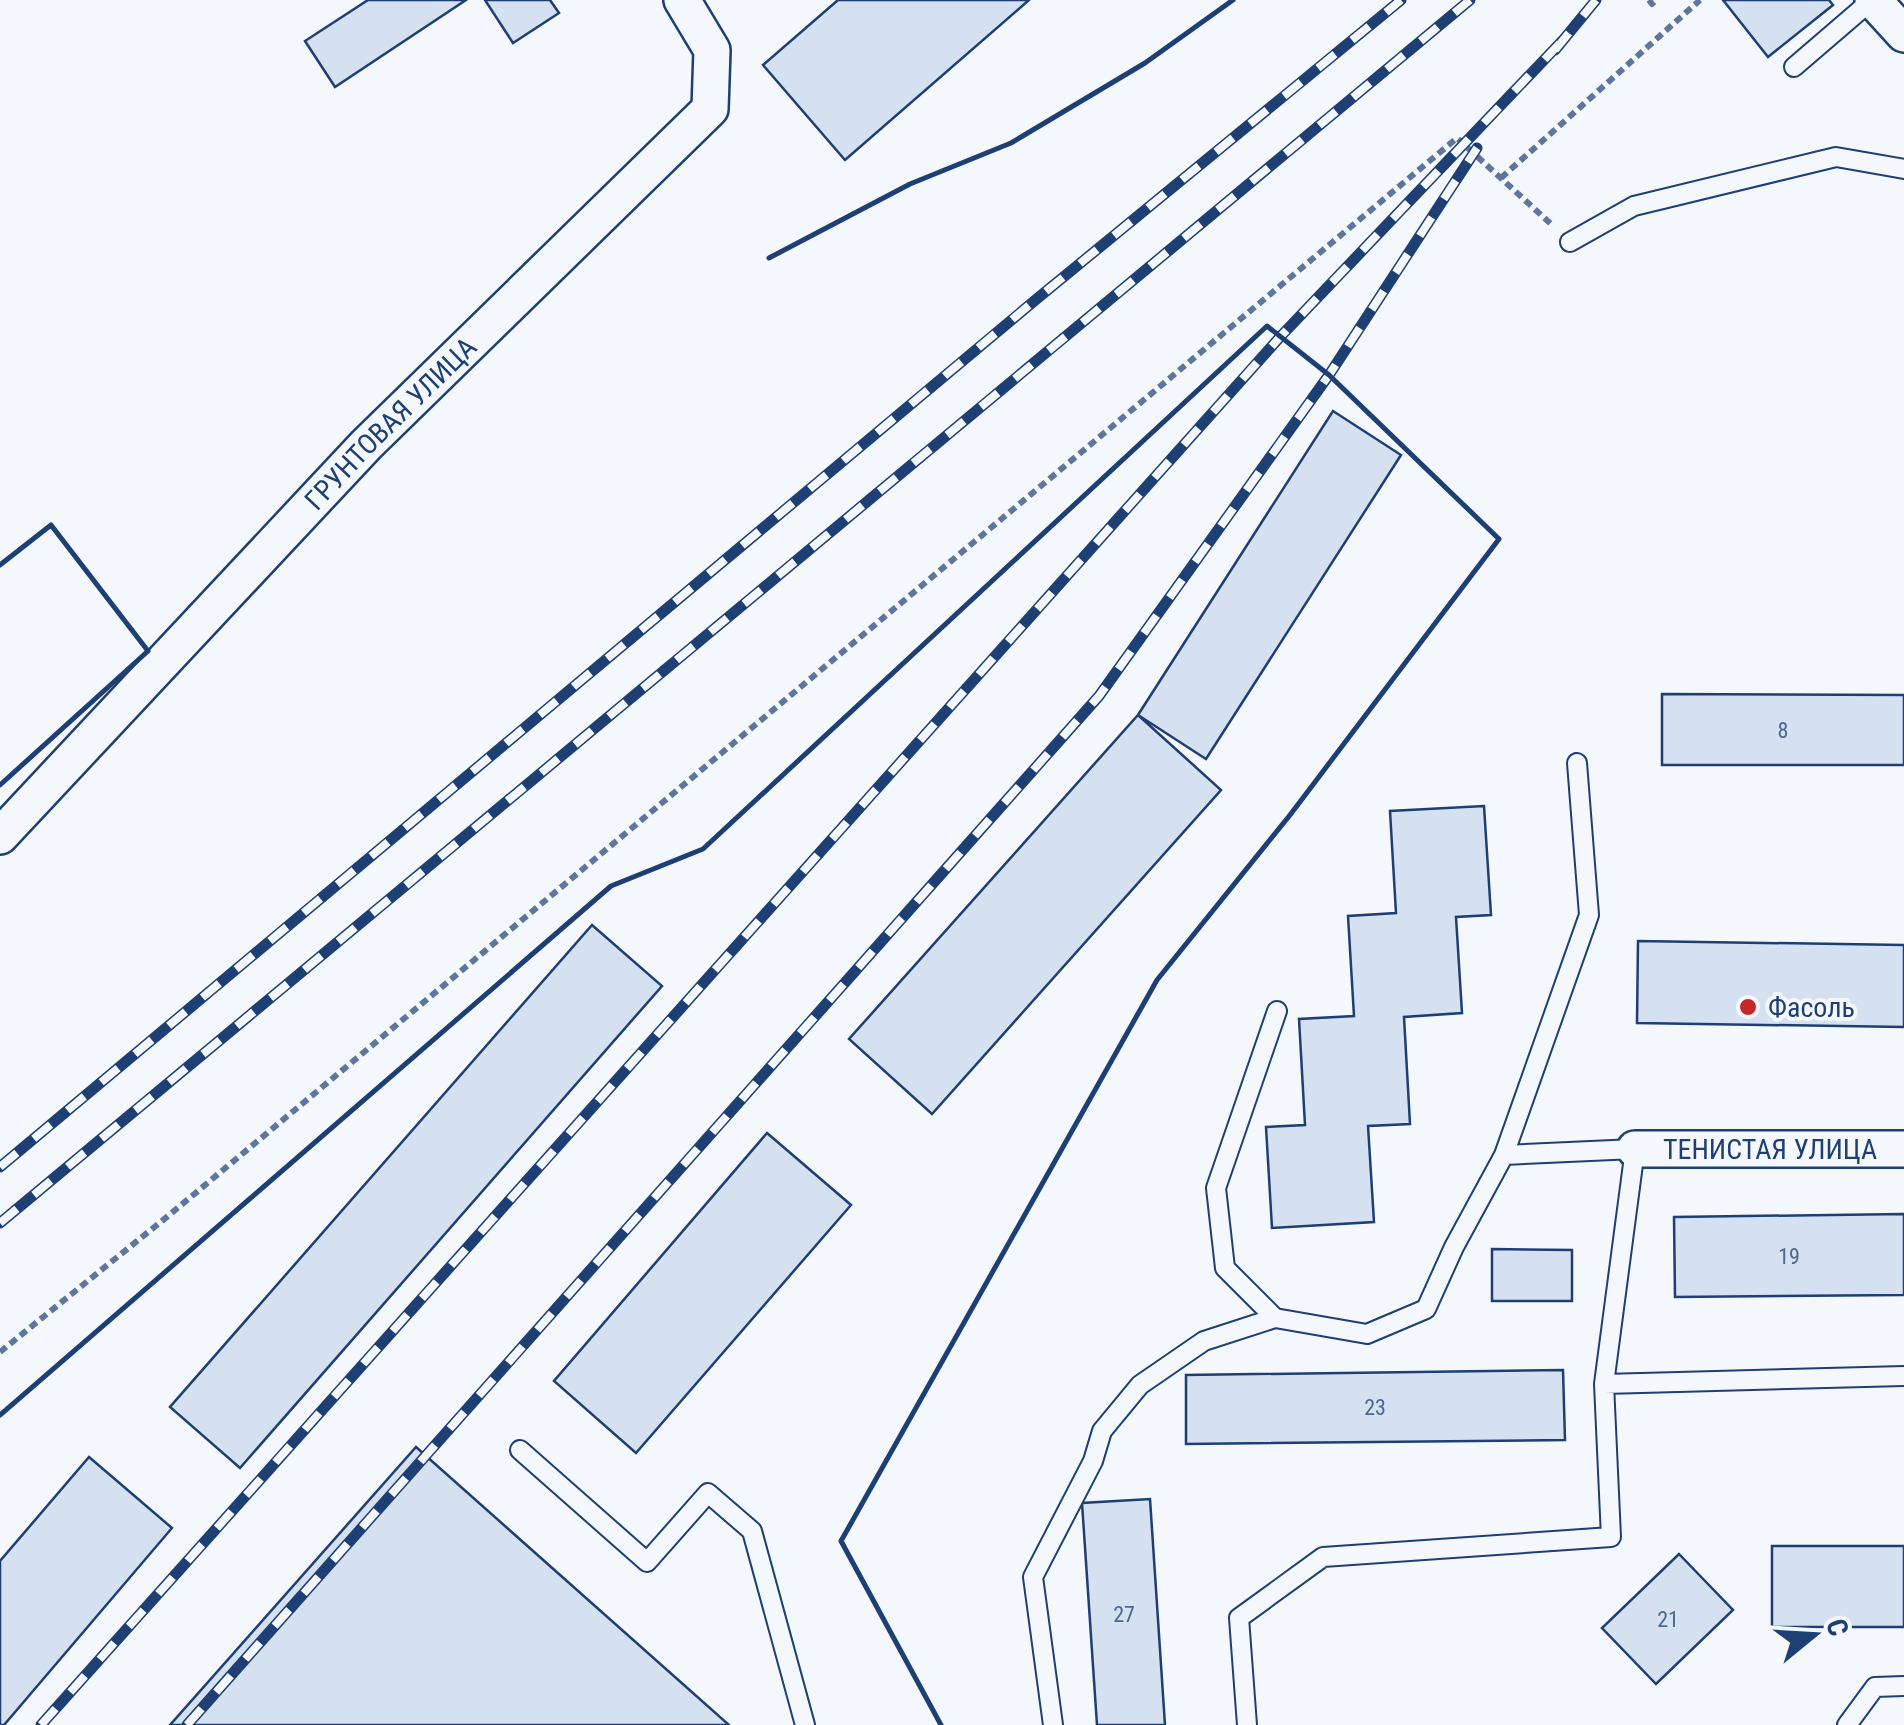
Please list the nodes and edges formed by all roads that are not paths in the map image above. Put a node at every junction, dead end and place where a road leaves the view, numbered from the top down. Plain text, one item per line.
1 (682, 0) edge
2 (1872, 0) edge
3 (1904, 34) edge
4 (1794, 67) dead end
5 (1904, 169) edge
6 (1570, 242) road end
7 (1577, 763) dead end
8 (0, 836) edge
9 (1278, 1011) dead end
10 (1635, 1149) junction
11 (1904, 1149) edge
12 (1504, 1155) junction
13 (1275, 1318) junction
14 (1904, 1376) edge
15 (1604, 1384) junction
16 (520, 1450) dead end
17 (1904, 1686) edge
18 (805, 1725) edge
19 (1053, 1725) edge
20 (1247, 1725) edge
21 (1848, 1725) edge

1 - 8 street, ГРУНТОВАЯ УЛИЦА
2 - 3 street
2 - 4 lane
5 - 6 lane
7 - 12 lane
9 - 13 lane
10 - 11 street, ТЕНИСТАЯ УЛИЦА
10 - 12 lane
10 - 15 lane
12 - 13 lane
13 - 19 lane
14 - 15 lane
15 - 20 lane
16 - 18 lane
17 - 21 lane

